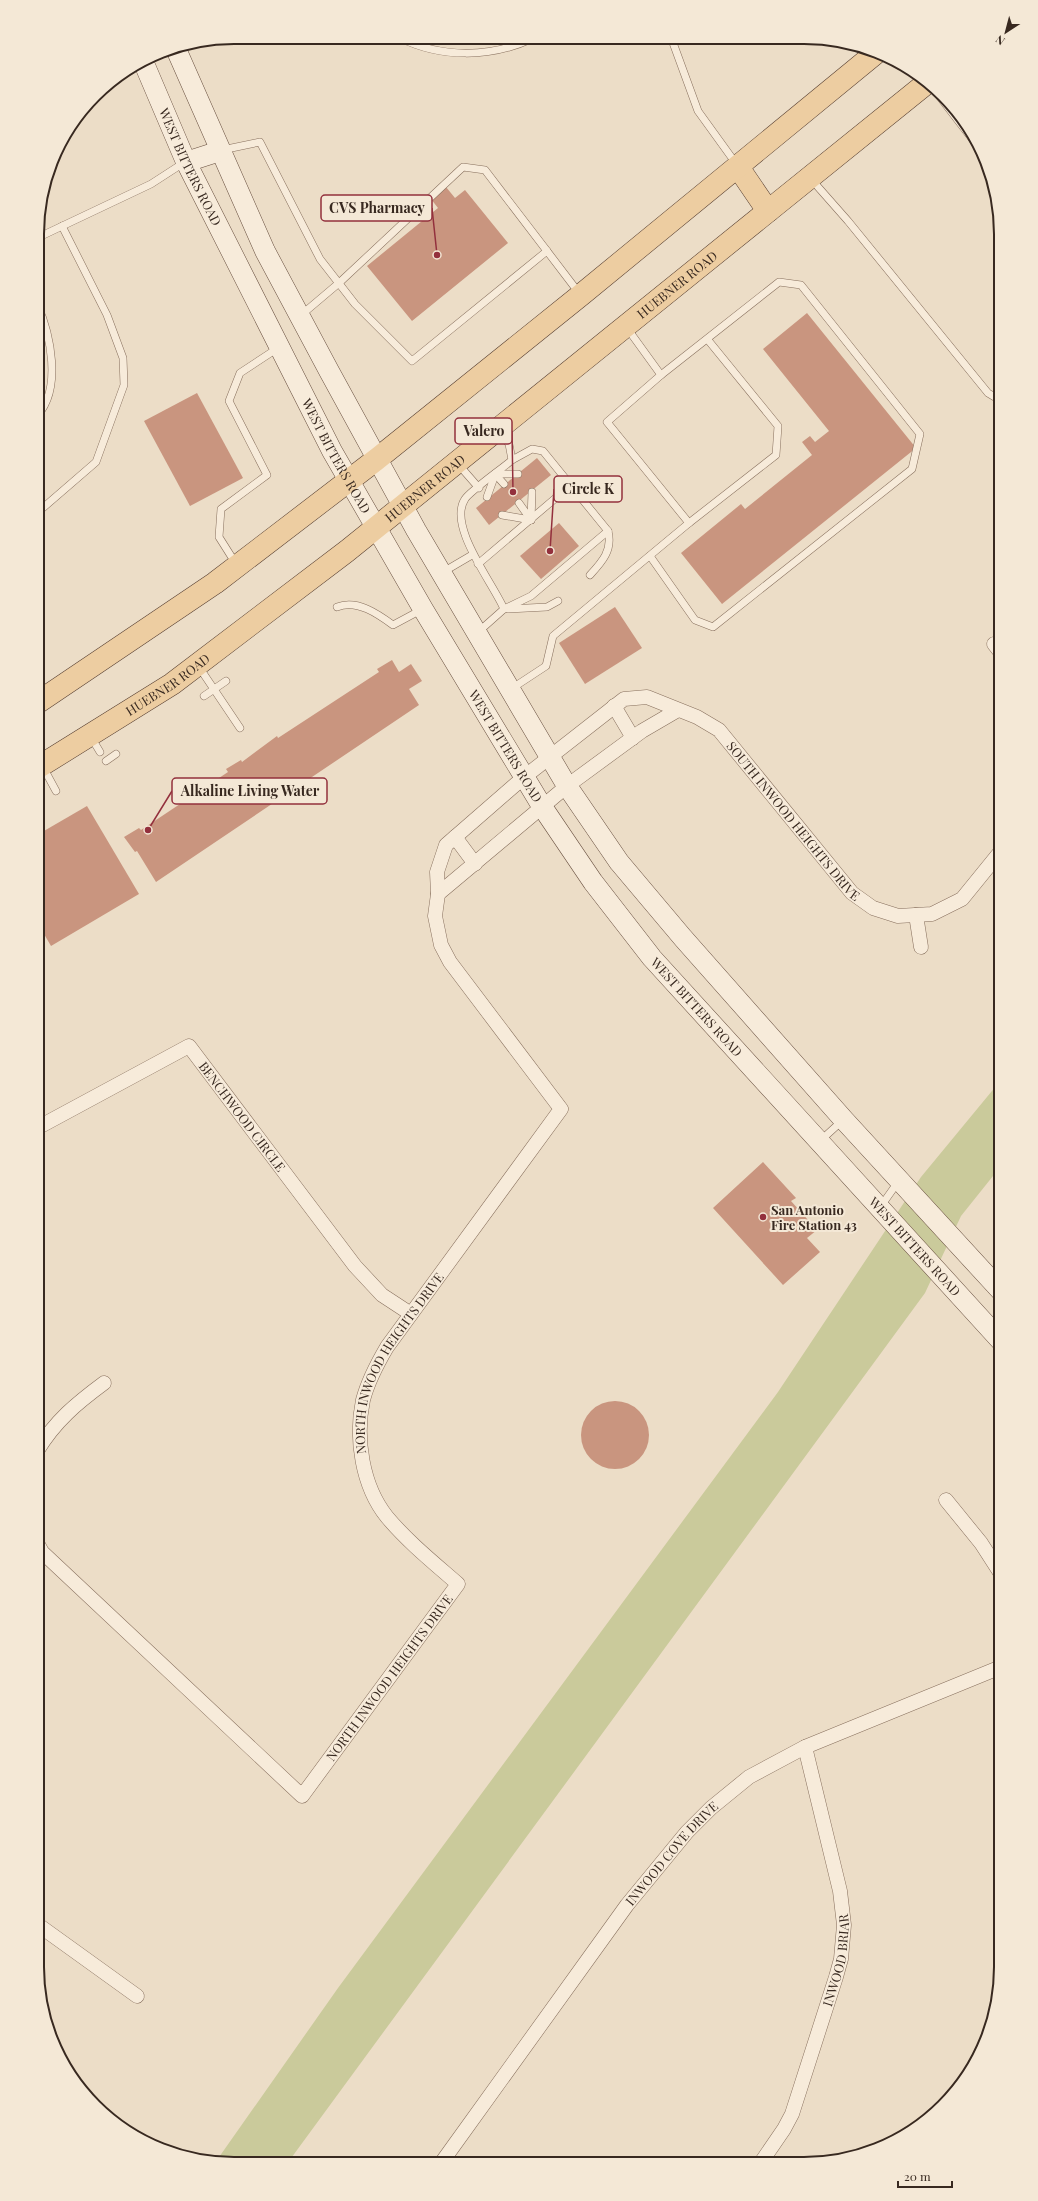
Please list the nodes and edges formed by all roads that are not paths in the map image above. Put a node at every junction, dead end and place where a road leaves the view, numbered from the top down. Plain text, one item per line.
1 (415, 44) edge
2 (517, 44) edge
3 (673, 44) edge
4 (178, 52) edge
5 (872, 56) edge
6 (145, 66) edge
7 (923, 86) edge
8 (220, 151) junction
9 (186, 162) junction
10 (738, 167) junction
11 (809, 178) junction
12 (768, 211) junction
13 (62, 226) junction
14 (44, 235) edge
15 (547, 251) junction
16 (339, 283) junction
17 (581, 295) junction
18 (300, 316) junction
19 (44, 319) edge
20 (626, 326) junction
21 (708, 340) junction
22 (278, 348) junction
23 (661, 375) junction
24 (994, 397) edge
25 (44, 409) edge
26 (497, 430) junction
27 (377, 459) junction
28 (512, 460) junction
29 (457, 462) junction
30 (495, 474) junction
31 (518, 474) dead end
32 (349, 480) junction
33 (504, 484) dead end
34 (571, 485) junction
35 (479, 488) junction
36 (532, 492) dead end
37 (488, 497) dead end
38 (518, 502) dead end
39 (402, 506) junction
40 (44, 507) edge
41 (502, 515) dead end
42 (531, 520) junction
43 (689, 523) junction
44 (376, 528) junction
45 (608, 531) junction
46 (472, 555) junction
47 (650, 556) junction
48 (478, 564) junction
49 (237, 566) junction
50 (440, 573) junction
51 (590, 576) dead end
52 (558, 601) dead end
53 (337, 607) dead end
54 (423, 609) junction
55 (504, 609) junction
56 (476, 634) junction
57 (198, 665) junction
58 (226, 681) dead end
59 (214, 688) junction
60 (509, 690) junction
61 (204, 696) dead end
62 (44, 698) edge
63 (614, 706) junction
64 (678, 710) junction
65 (240, 728) dead end
66 (633, 738) junction
67 (116, 754) dead end
68 (549, 756) junction
69 (106, 761) dead end
70 (44, 765) edge
71 (44, 773) edge
72 (523, 778) junction
73 (567, 786) junction
74 (56, 791) dead end
75 (543, 808) junction
76 (455, 837) junction
77 (994, 860) edge
78 (475, 864) junction
79 (438, 894) junction
80 (916, 915) junction
81 (921, 947) dead end
82 (844, 1120) junction
83 (44, 1124) edge
84 (819, 1142) junction
85 (899, 1180) junction
86 (879, 1208) junction
87 (994, 1283) edge
88 (411, 1314) junction
89 (994, 1333) edge
90 (104, 1383) dead end
91 (44, 1441) edge
92 (946, 1500) dead end
93 (44, 1554) edge
94 (994, 1563) edge
95 (994, 1670) edge
96 (805, 1747) junction
97 (44, 1929) edge
98 (137, 1996) dead end
99 (446, 2157) edge
100 (764, 2157) edge

1 - 2 lane
3 - 10 lane
4 - 8 main road
5 - 10 main road
6 - 9 main road, WEST BITTERS ROAD
7 - 11 main road, HUEBNER ROAD
8 - 9 main road
8 - 16 lane
8 - 18 main road
9 - 13 lane
9 - 22 main road, WEST BITTERS ROAD
10 - 12 main road
10 - 17 main road
11 - 12 main road, HUEBNER ROAD
11 - 24 lane
12 - 20 main road, HUEBNER ROAD
13 - 14 lane
13 - 40 lane
15 - 16 lane
15 - 16 lane
15 - 17 lane
16 - 18 lane
17 - 27 main road
18 - 27 main road
19 - 25 lane
20 - 23 lane
20 - 26 main road, HUEBNER ROAD
21 - 23 lane
21 - 43 lane
21 - 47 lane
22 - 32 main road, WEST BITTERS ROAD
22 - 49 lane
23 - 43 lane
26 - 28 lane
26 - 29 main road, HUEBNER ROAD
27 - 32 main road
27 - 39 main road
28 - 30 lane
28 - 34 lane
29 - 35 lane
29 - 39 main road, HUEBNER ROAD
30 - 31 lane
30 - 33 lane
30 - 35 lane
30 - 37 lane
32 - 44 main road, WEST BITTERS ROAD
32 - 49 main road
34 - 42 lane
34 - 45 lane
35 - 46 lane
36 - 42 lane
38 - 42 lane
39 - 44 main road, HUEBNER ROAD
39 - 50 main road
41 - 42 lane
42 - 48 lane
43 - 47 lane
44 - 54 main road, WEST BITTERS ROAD
44 - 57 main road, HUEBNER ROAD
45 - 51 lane
45 - 55 lane
46 - 48 lane
46 - 50 lane
47 - 60 lane
48 - 55 lane
49 - 62 main road
50 - 56 main road
52 - 55 lane
53 - 54 lane
54 - 72 main road, WEST BITTERS ROAD
55 - 56 lane
56 - 60 main road
57 - 59 lane
57 - 70 main road, HUEBNER ROAD
58 - 59 lane
59 - 61 lane
59 - 65 lane
60 - 68 main road
63 - 64 street, SOUTH INWOOD HEIGHTS DRIVE
63 - 66 street
63 - 68 street, SOUTH INWOOD HEIGHTS DRIVE
64 - 66 street
64 - 80 street, SOUTH INWOOD HEIGHTS DRIVE
66 - 73 street
67 - 69 lane
68 - 72 street, NORTH INWOOD HEIGHTS DRIVE
68 - 73 main road
71 - 74 lane
72 - 75 main road, WEST BITTERS ROAD
72 - 76 street, NORTH INWOOD HEIGHTS DRIVE
73 - 75 street
73 - 82 main road
75 - 78 street
75 - 84 main road, WEST BITTERS ROAD
76 - 78 street
76 - 79 street, NORTH INWOOD HEIGHTS DRIVE
77 - 80 street, SOUTH INWOOD HEIGHTS DRIVE
78 - 79 street
79 - 88 street, NORTH INWOOD HEIGHTS DRIVE
80 - 81 street
82 - 84 lane
82 - 85 main road
83 - 88 street, BENCHWOOD CIRCLE
84 - 86 main road, WEST BITTERS ROAD
85 - 86 lane
85 - 87 main road
86 - 89 main road, WEST BITTERS ROAD
88 - 93 street, NORTH INWOOD HEIGHTS DRIVE
90 - 91 street
92 - 94 street
95 - 96 street, INWOOD COVE DRIVE
96 - 99 street, INWOOD COVE DRIVE
96 - 100 street, INWOOD BRIAR
97 - 98 street

